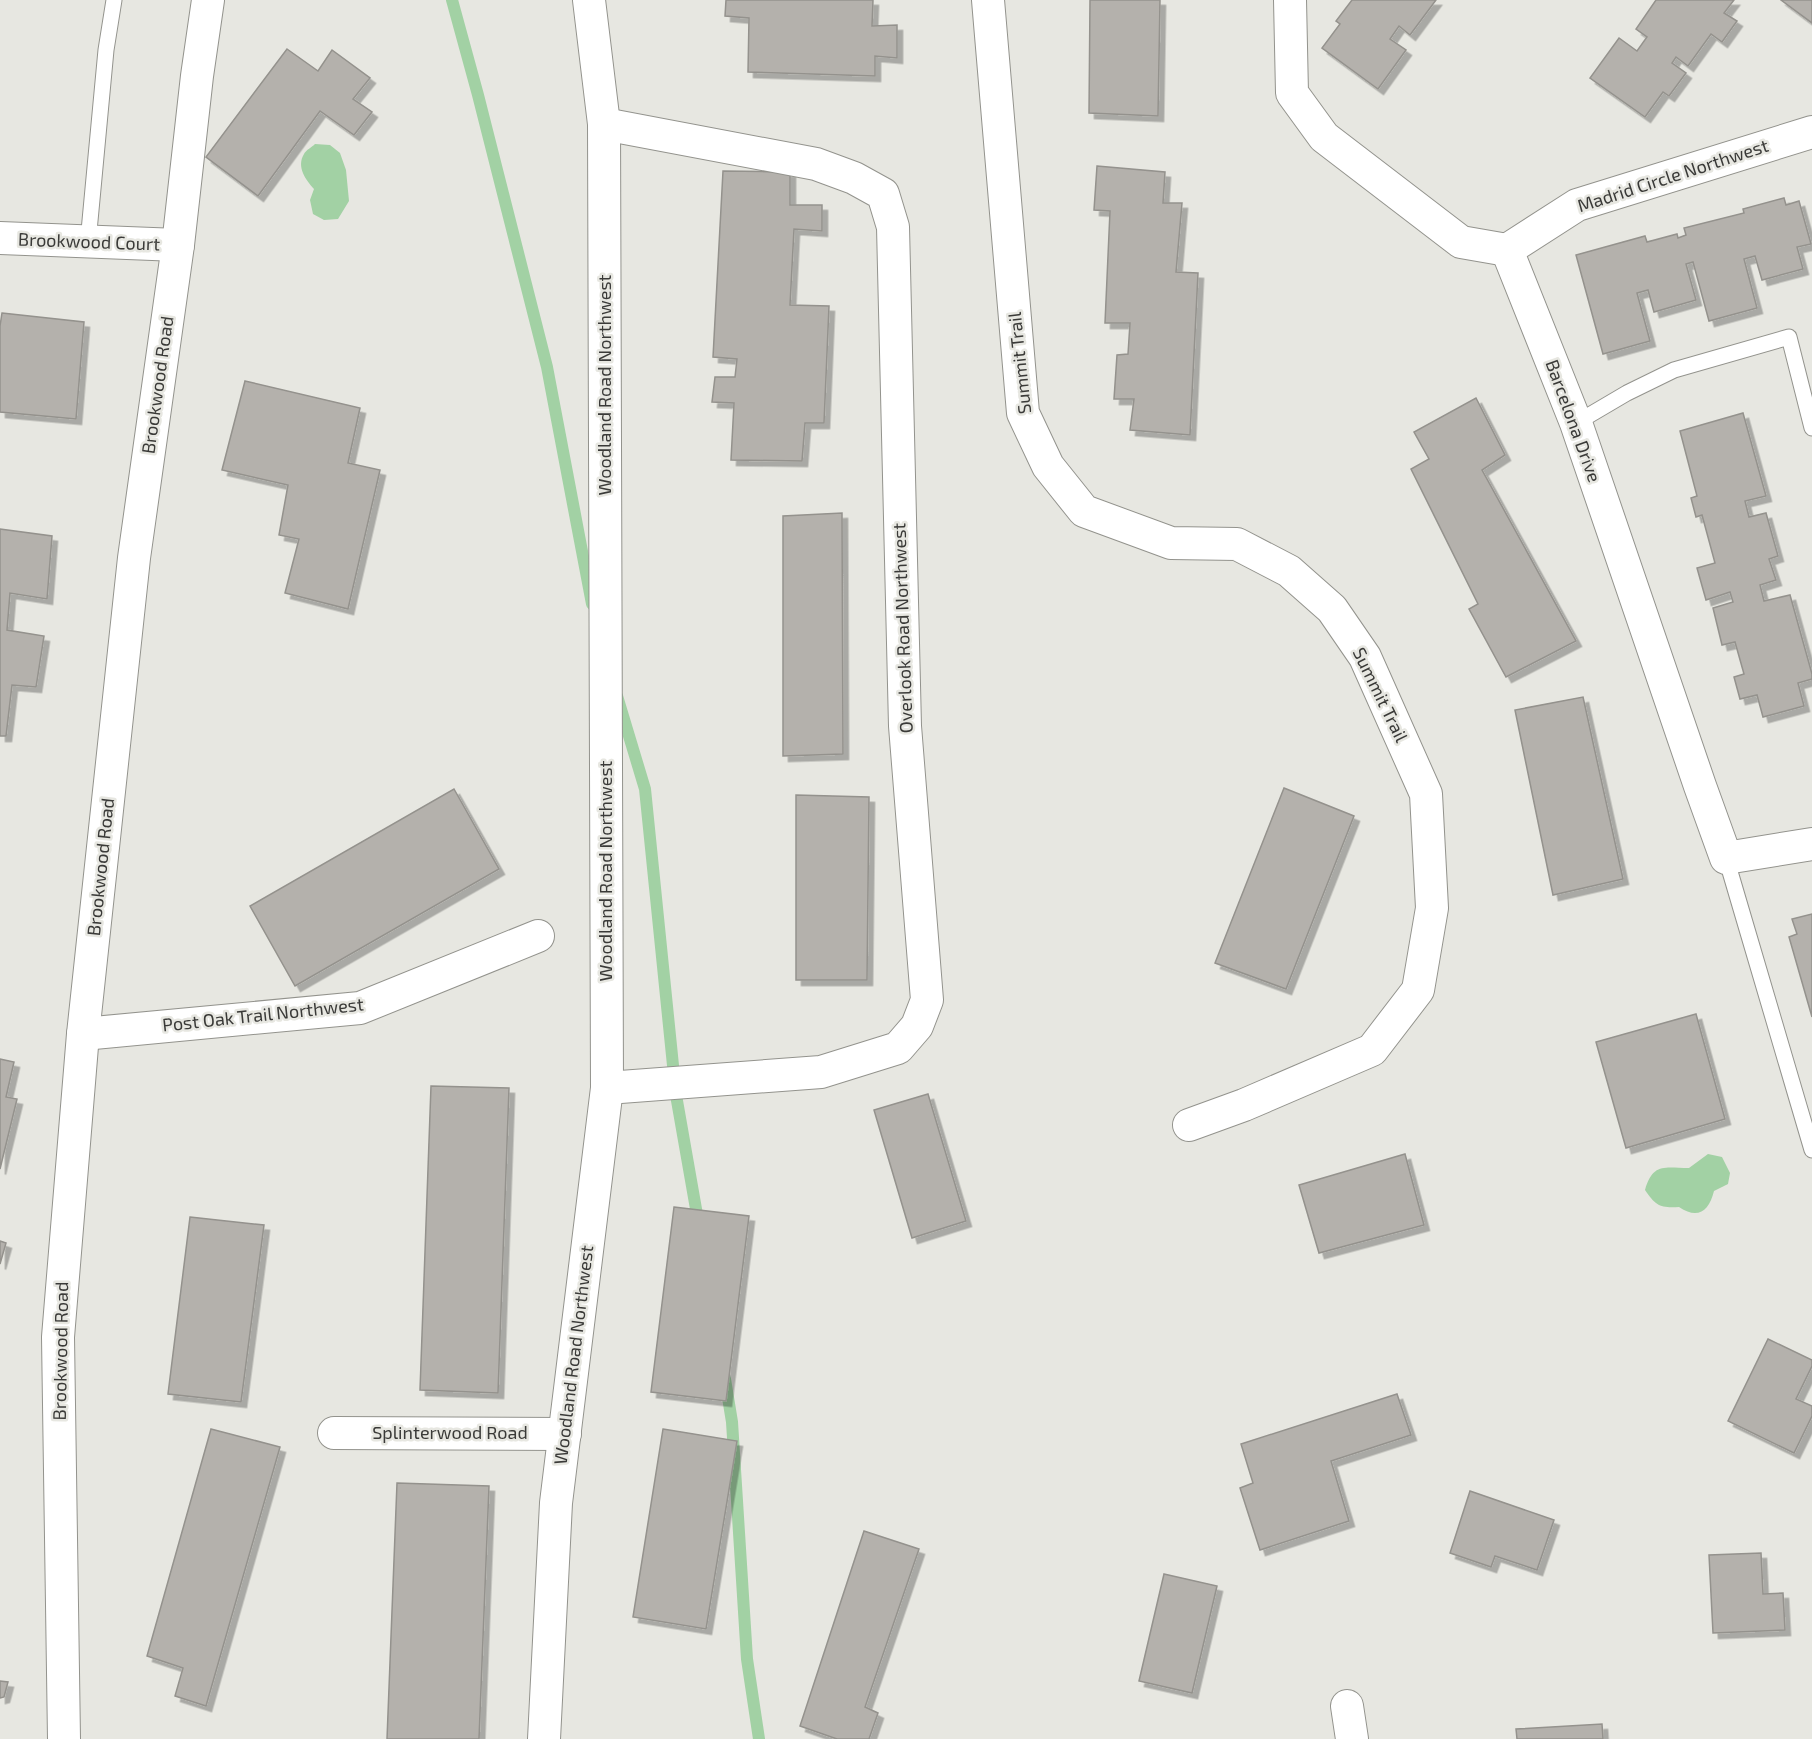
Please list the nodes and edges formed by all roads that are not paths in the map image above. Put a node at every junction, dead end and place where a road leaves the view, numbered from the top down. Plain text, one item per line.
1 (114, 0) edge
2 (208, 0) edge
3 (589, 0) edge
4 (988, 0) edge
5 (1290, 0) edge
6 (604, 124) junction
7 (1812, 132) edge
8 (0, 238) edge
9 (88, 242) junction
10 (178, 245) junction
11 (1508, 250) junction
12 (1576, 423) junction
13 (1812, 428) edge
14 (1812, 844) edge
15 (1726, 858) junction
16 (538, 936) dead end
17 (83, 1034) junction
18 (607, 1088) junction
19 (1189, 1125) dead end
20 (1812, 1150) edge
21 (334, 1433) dead end
22 (565, 1434) junction
23 (1347, 1706) dead end
24 (64, 1739) edge
25 (544, 1739) edge
26 (1352, 1739) edge

1 - 9 lane
2 - 10 street, Brookwood Road
3 - 6 street, Woodland Road Northwest
4 - 19 street, Summit Trail
5 - 11 street
6 - 18 street, Woodland Road Northwest
6 - 18 street, Overlook Road Northwest
7 - 11 street, Madrid Circle Northwest
8 - 9 street, Brookwood Court
9 - 10 street, Brookwood Court
10 - 17 street, Brookwood Road
11 - 12 street, Barcelona Drive
12 - 13 lane
12 - 15 street, Barcelona Drive
14 - 15 street
15 - 20 lane
16 - 17 street, Post Oak Trail Northwest
17 - 24 street, Brookwood Road
18 - 22 street, Woodland Road Northwest
21 - 22 street, Splinterwood Road
22 - 25 street, Woodland Road Northwest
23 - 26 street

